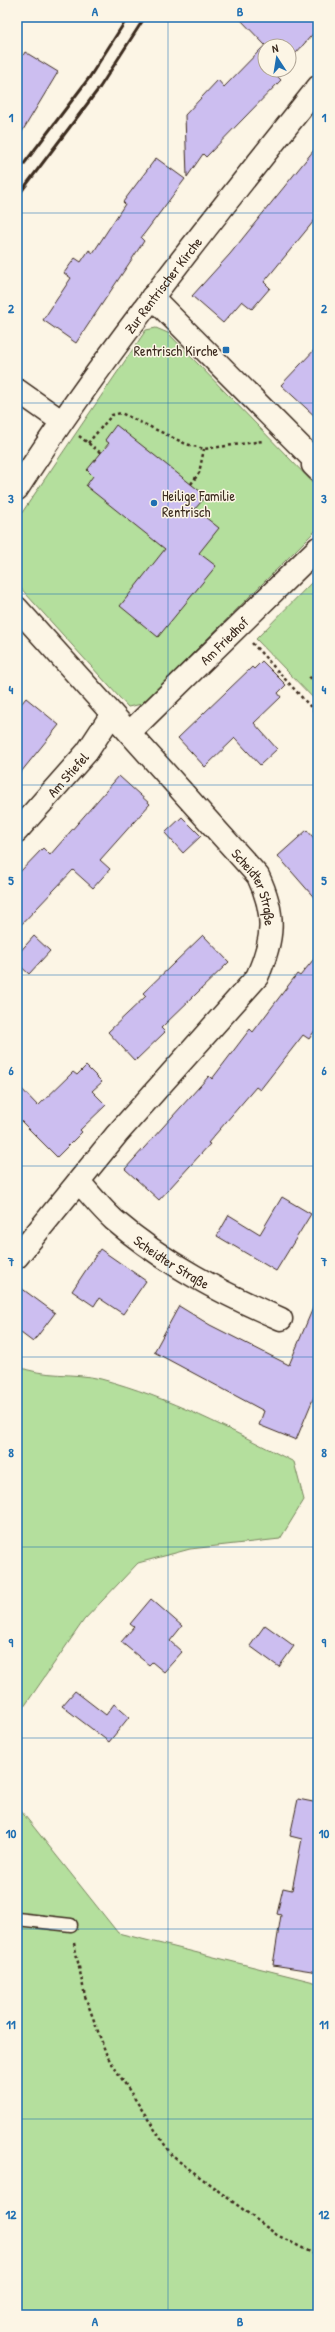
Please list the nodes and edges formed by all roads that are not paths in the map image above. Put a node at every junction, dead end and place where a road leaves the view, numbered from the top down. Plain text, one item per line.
1 (318, 86) edge
2 (152, 297) junction
3 (17, 390) edge
4 (61, 421) junction
5 (317, 462) edge
6 (17, 489) edge
7 (318, 548) edge
8 (17, 608) edge
9 (112, 714) junction
10 (130, 732) junction
11 (17, 831) edge
12 (79, 1182) junction
13 (17, 1256) edge
14 (281, 1319) dead end
15 (17, 1919) edge
16 (70, 1925) road end

1 - 2 street, Zur Rentrischer Kirche
2 - 4 street, Zur Rentrischer Kirche
2 - 5 street
3 - 4 street
4 - 6 street, Zur Rentrischer Kirche
7 - 10 street, Am Friedhof
8 - 9 street, Scheidter Straße
9 - 10 street, Scheidter Straße
9 - 11 street, Am Stiefel
10 - 12 street, Scheidter Straße
12 - 13 street, Scheidter Straße
12 - 14 street, Scheidter Straße
15 - 16 lane

